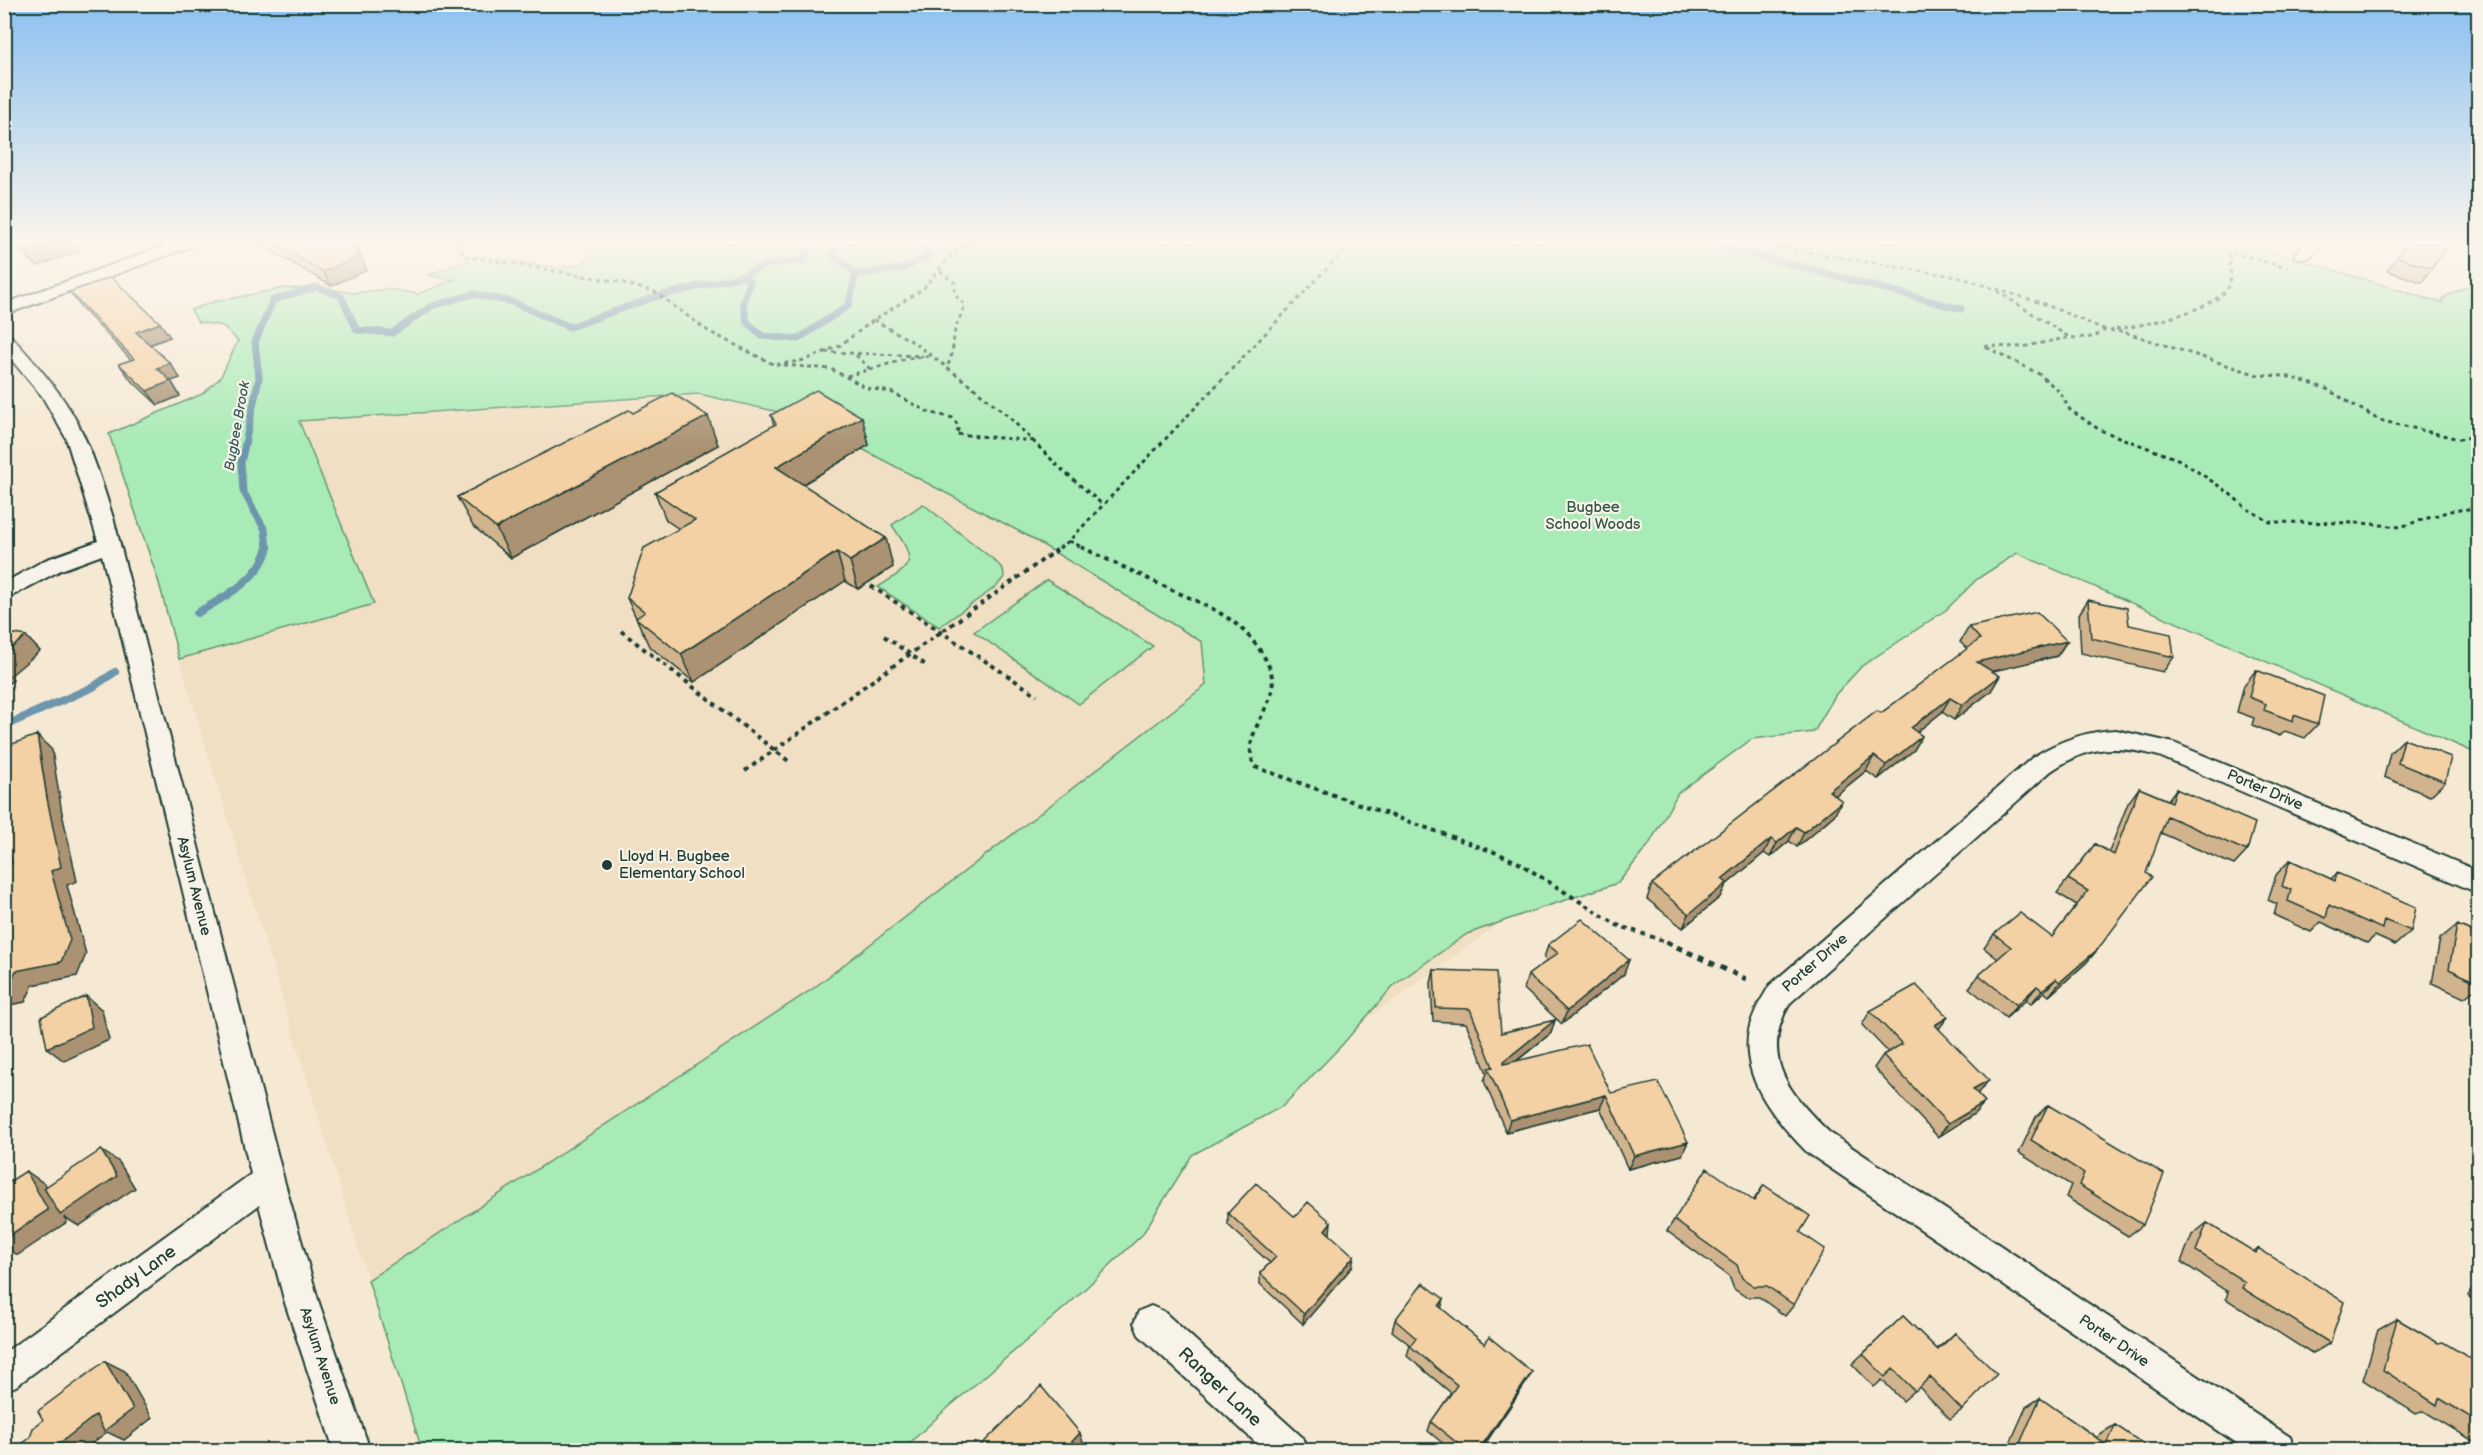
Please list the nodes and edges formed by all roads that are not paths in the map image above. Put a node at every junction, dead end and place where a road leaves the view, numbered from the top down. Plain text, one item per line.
1 (4, 339) edge
2 (110, 544) junction
3 (4, 593) edge
4 (2478, 882) edge
5 (268, 1180) junction
6 (1151, 1323) dead end
7 (4, 1374) edge
8 (352, 1450) edge
9 (1289, 1450) edge
10 (2277, 1450) edge

1 - 2 street, Asylum Avenue
2 - 3 street
2 - 5 street, Asylum Avenue
4 - 10 street, Porter Drive
5 - 7 street, Shady Lane
5 - 8 street, Asylum Avenue
6 - 9 street, Ranger Lane

